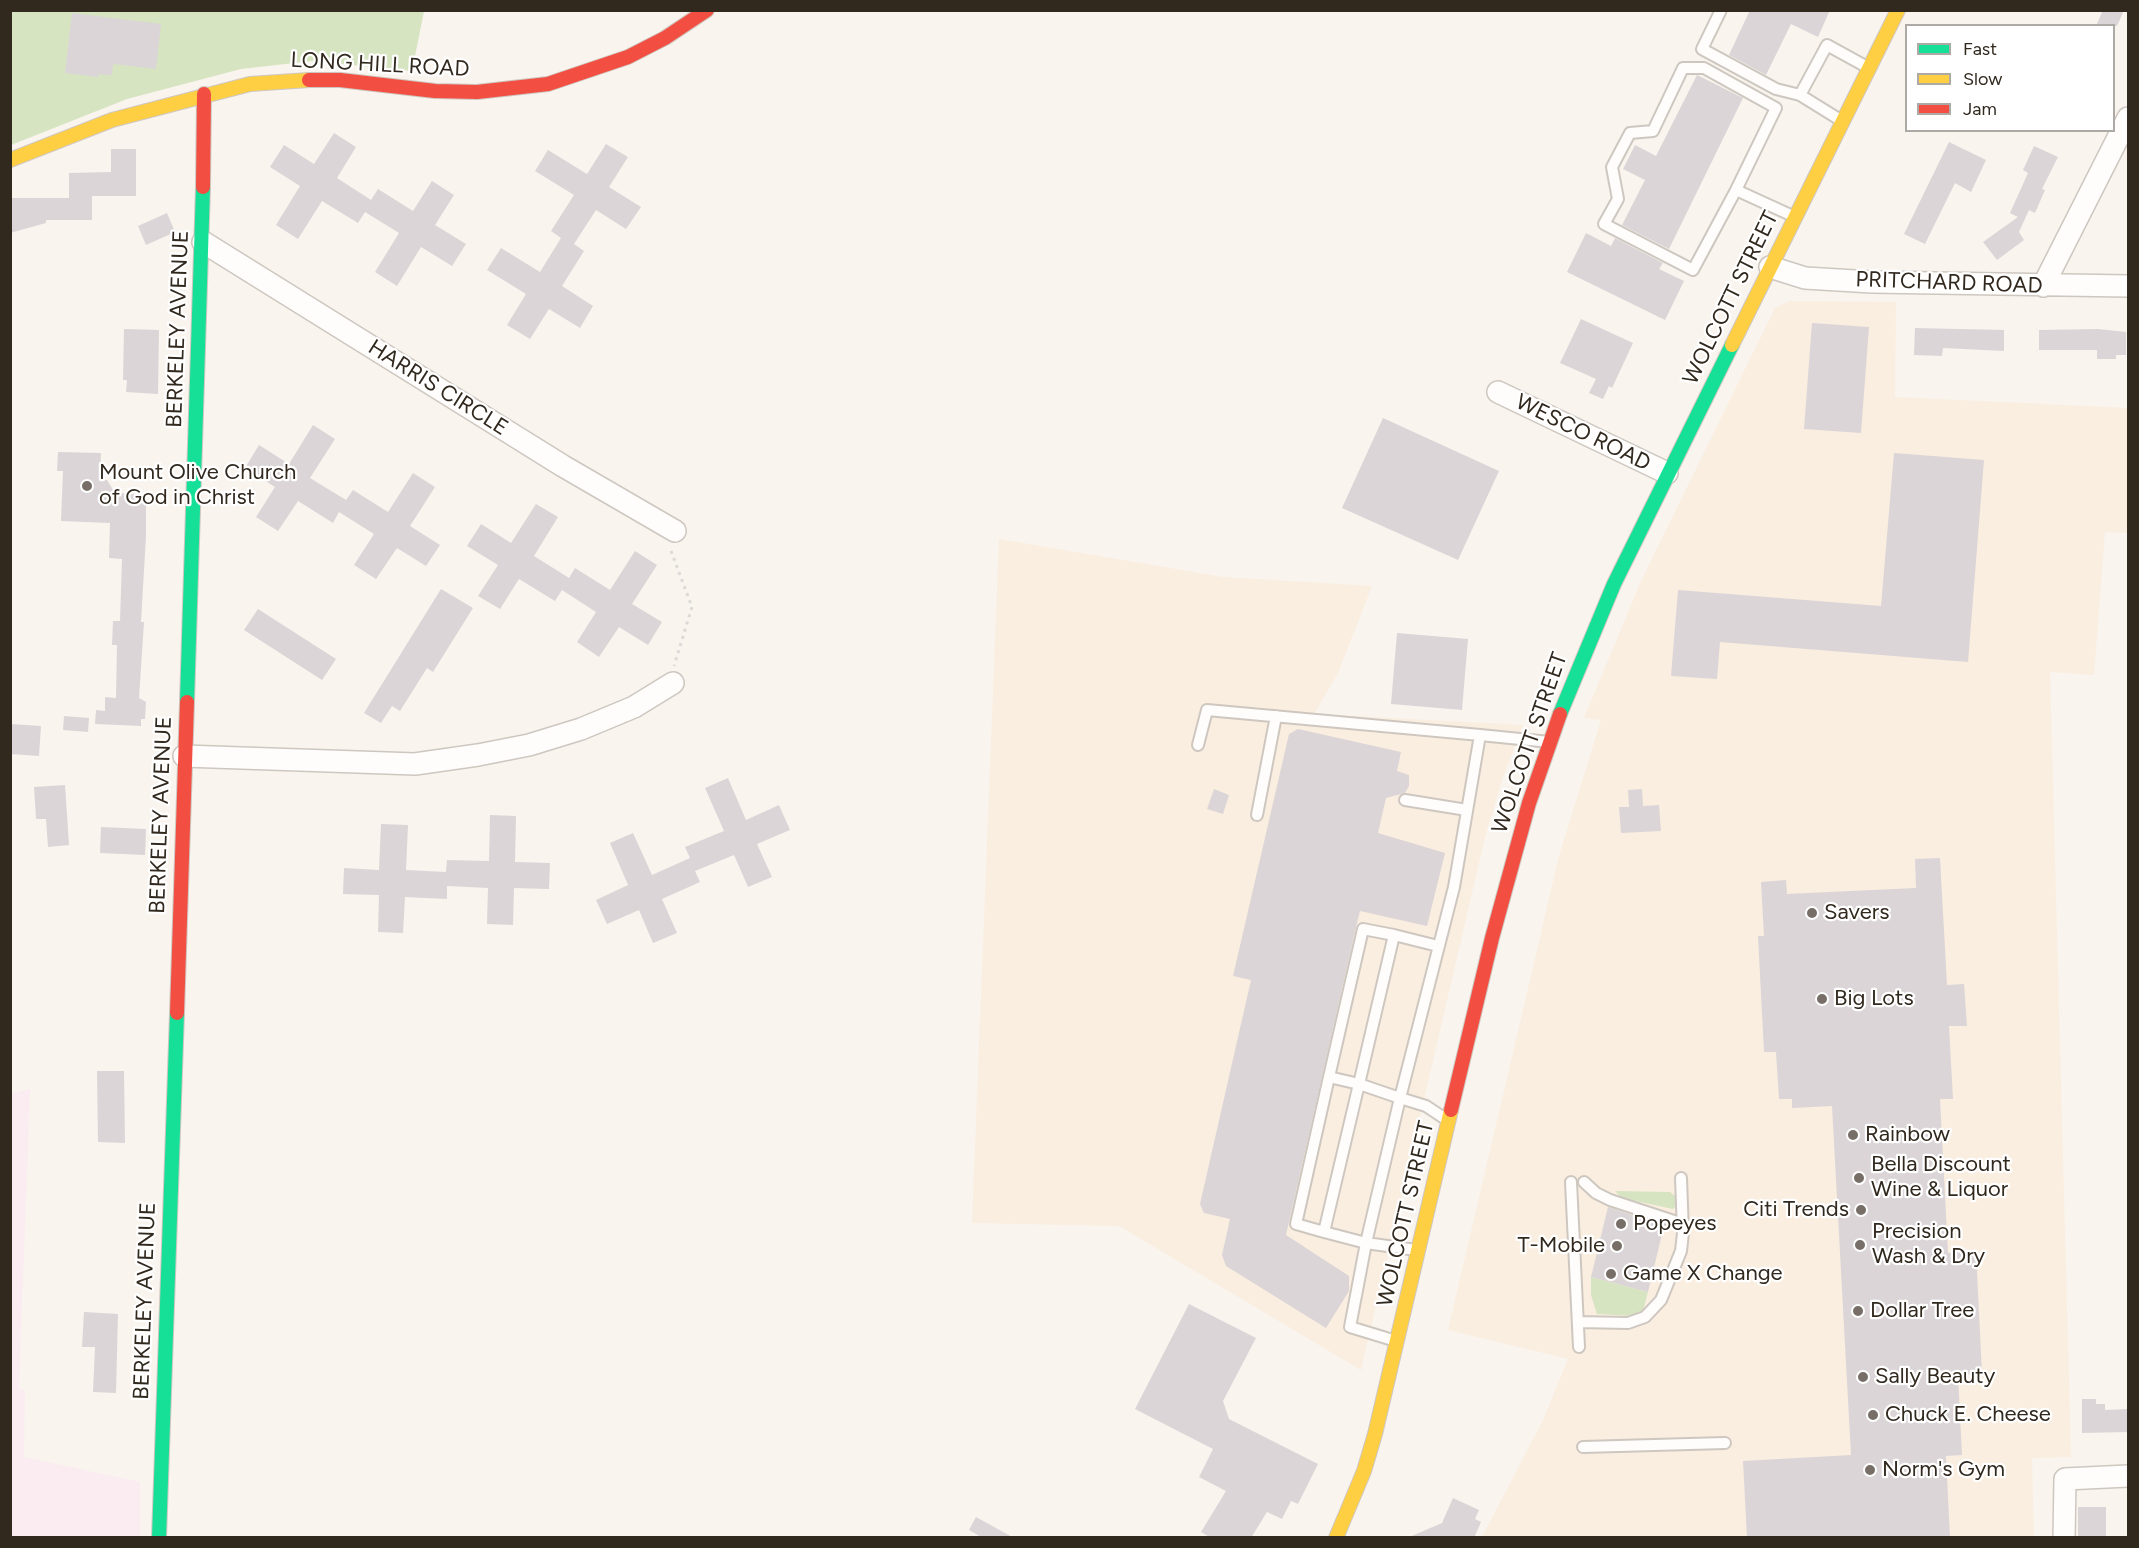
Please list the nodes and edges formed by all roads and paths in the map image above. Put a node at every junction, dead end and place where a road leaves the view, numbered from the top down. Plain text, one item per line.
1 (707, 10) edge
2 (1721, 10) edge
3 (1898, 10) edge
4 (1869, 69) junction
5 (204, 94) junction
6 (1800, 95) junction
7 (2128, 118) edge
8 (1843, 121) junction
9 (10, 160) edge
10 (1737, 190) junction
11 (1795, 217) junction
12 (202, 242) junction
13 (1770, 267) junction
14 (2043, 286) junction
15 (2128, 286) edge
16 (1498, 392) dead end
17 (1668, 473) junction
18 (675, 531) joint
19 (673, 683) joint
20 (1275, 716) junction
21 (1480, 735) junction
22 (1550, 742) junction
23 (1198, 745) dead end
24 (184, 756) junction
25 (1406, 800) dead end
26 (1467, 810) junction
27 (1257, 815) dead end
28 (1394, 935) junction
29 (1438, 946) junction
30 (1329, 1077) junction
31 (1359, 1084) junction
32 (1400, 1098) junction
33 (1450, 1122) junction
34 (1681, 1178) dead end
35 (1571, 1182) dead end
36 (1584, 1182) dead end
37 (1683, 1224) junction
38 (1324, 1232) junction
39 (1366, 1243) junction
40 (1419, 1250) junction
41 (1578, 1322) junction
42 (1398, 1342) junction
43 (1579, 1347) dead end
44 (1725, 1443) dead end
45 (1583, 1447) dead end
46 (2128, 1476) edge
47 (159, 1538) edge
48 (1336, 1538) edge
49 (2064, 1538) edge

1 - 5 main road, LONG HILL ROAD
2 - 6 lane
3 - 4 main road, WOLCOTT STREET
4 - 6 lane
4 - 8 main road, WOLCOTT STREET
5 - 9 main road, LONG HILL ROAD
5 - 12 main road, BERKELEY AVENUE
6 - 8 lane
7 - 14 street
8 - 11 main road, WOLCOTT STREET
10 - 10 lane
10 - 11 lane
11 - 13 main road, WOLCOTT STREET
12 - 18 street, HARRIS CIRCLE
12 - 24 main road, BERKELEY AVENUE
13 - 14 street, PRITCHARD ROAD
13 - 17 main road, WOLCOTT STREET
14 - 15 street, PRITCHARD ROAD
16 - 17 street, WESCO ROAD
17 - 22 main road, WOLCOTT STREET
18 - 19 path
19 - 24 street
20 - 21 lane
20 - 23 lane
20 - 27 lane
21 - 22 lane
21 - 26 lane
22 - 33 main road, WOLCOTT STREET
24 - 47 main road, BERKELEY AVENUE
25 - 26 lane
26 - 29 lane
28 - 29 lane
28 - 30 lane
28 - 31 lane
29 - 32 lane
30 - 31 lane
30 - 38 lane
31 - 32 lane
31 - 38 lane
32 - 33 lane
32 - 39 lane
33 - 40 main road, WOLCOTT STREET
34 - 37 lane
35 - 41 lane
36 - 37 lane
37 - 41 lane
38 - 39 lane
39 - 40 lane
39 - 42 lane
40 - 42 main road, WOLCOTT STREET
41 - 43 lane
42 - 48 main road, WOLCOTT STREET
44 - 45 lane
46 - 49 street

